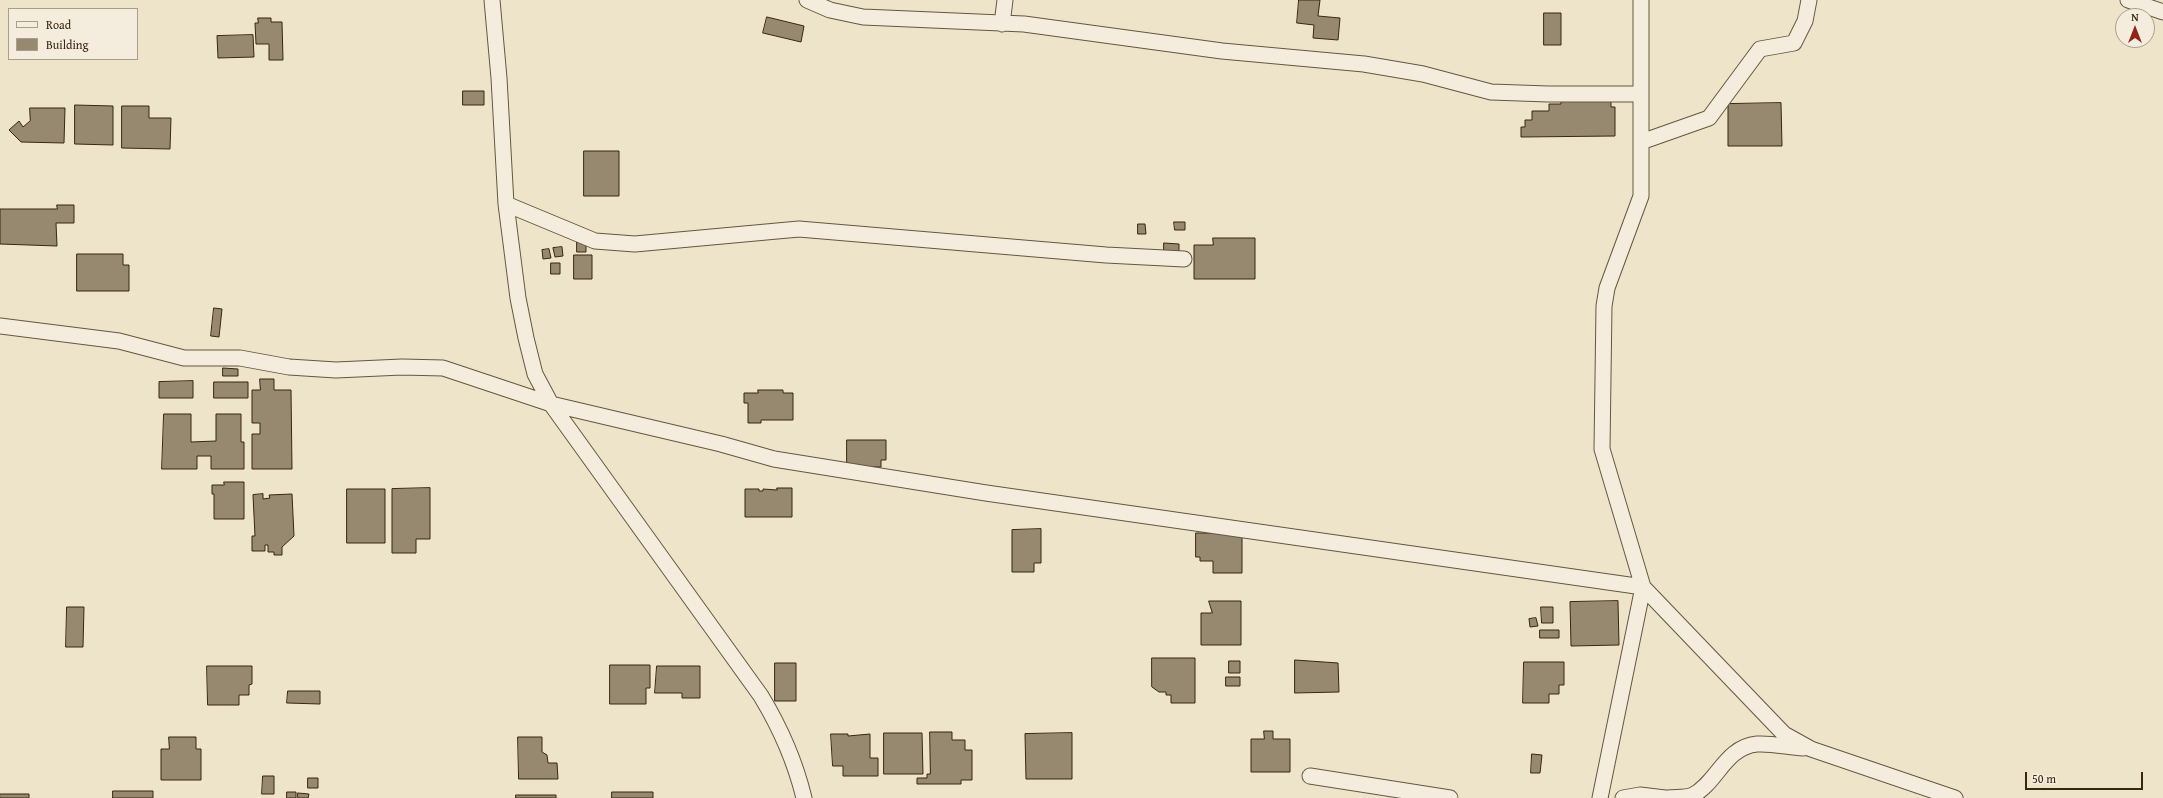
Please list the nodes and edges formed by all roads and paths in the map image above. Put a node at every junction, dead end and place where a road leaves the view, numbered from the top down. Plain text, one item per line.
1 (492, 0) edge
2 (807, 0) edge
3 (1005, 0) edge
4 (1641, 0) edge
5 (1809, 0) edge
6 (2128, 0) edge
7 (2163, 12) edge
8 (1002, 24) junction
9 (1641, 94) junction
10 (1641, 142) junction
11 (506, 204) junction
12 (1184, 259) dead end
13 (0, 326) edge
14 (551, 404) junction
15 (1643, 587) junction
16 (1811, 749) junction
17 (1310, 776) dead end
18 (804, 798) edge
19 (1450, 798) edge
20 (1600, 798) edge
21 (1623, 798) edge
22 (1665, 798) edge
23 (1668, 798) edge
24 (1955, 798) edge

1 - 11 street
2 - 8 street
3 - 8 street
4 - 9 street
5 - 10 street
6 - 7 street
8 - 9 street
9 - 10 street
10 - 15 street
11 - 12 street
11 - 14 street
13 - 14 street
14 - 15 street
14 - 18 street
15 - 16 street
15 - 20 street
16 - 23 street
16 - 24 street
17 - 19 street
21 - 22 street

